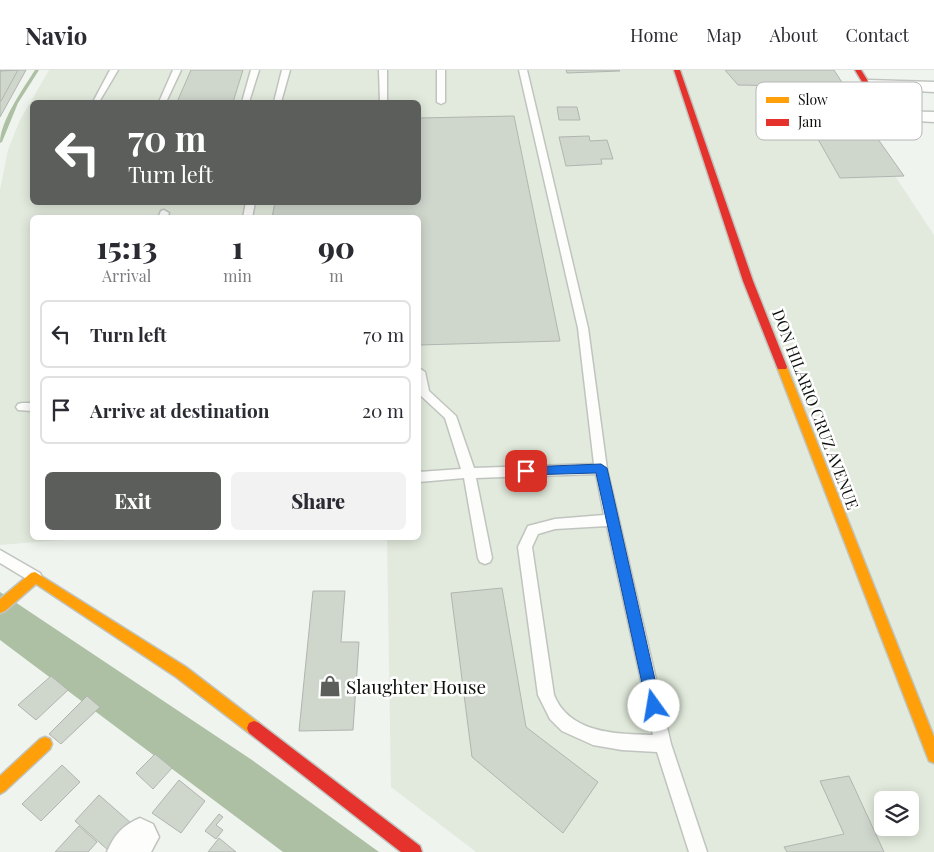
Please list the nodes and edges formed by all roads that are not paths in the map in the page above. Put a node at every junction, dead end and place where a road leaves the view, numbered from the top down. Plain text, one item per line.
1 (114, 70) edge
2 (177, 70) edge
3 (255, 70) edge
4 (286, 70) edge
5 (383, 70) edge
6 (442, 70) edge
7 (523, 70) edge
8 (677, 70) edge
9 (858, 70) edge
10 (865, 82) edge
11 (97, 100) edge
12 (163, 100) edge
13 (247, 100) edge
14 (278, 100) edge
15 (384, 100) edge
16 (441, 102) dead end
17 (421, 380) edge
18 (601, 468) junction
19 (469, 473) junction
20 (421, 477) edge
21 (612, 520) junction
22 (0, 556) edge
23 (485, 558) dead end
24 (35, 577) junction
25 (0, 607) edge
26 (45, 744) dead end
27 (663, 744) junction
28 (934, 756) edge
29 (0, 786) edge
30 (414, 852) edge
31 (698, 852) edge

1 - 11 lane
2 - 12 lane
3 - 13 lane
4 - 14 lane
5 - 15 lane
6 - 16 lane
7 - 18 lane
8 - 28 street, DON HILARIO CRUZ AVENUE
9 - 10 street
17 - 19 lane
18 - 19 lane
18 - 21 lane
19 - 20 lane
19 - 23 lane
21 - 27 lane
21 - 27 lane
22 - 24 lane
24 - 25 street
24 - 30 street
26 - 29 street
27 - 31 lane

